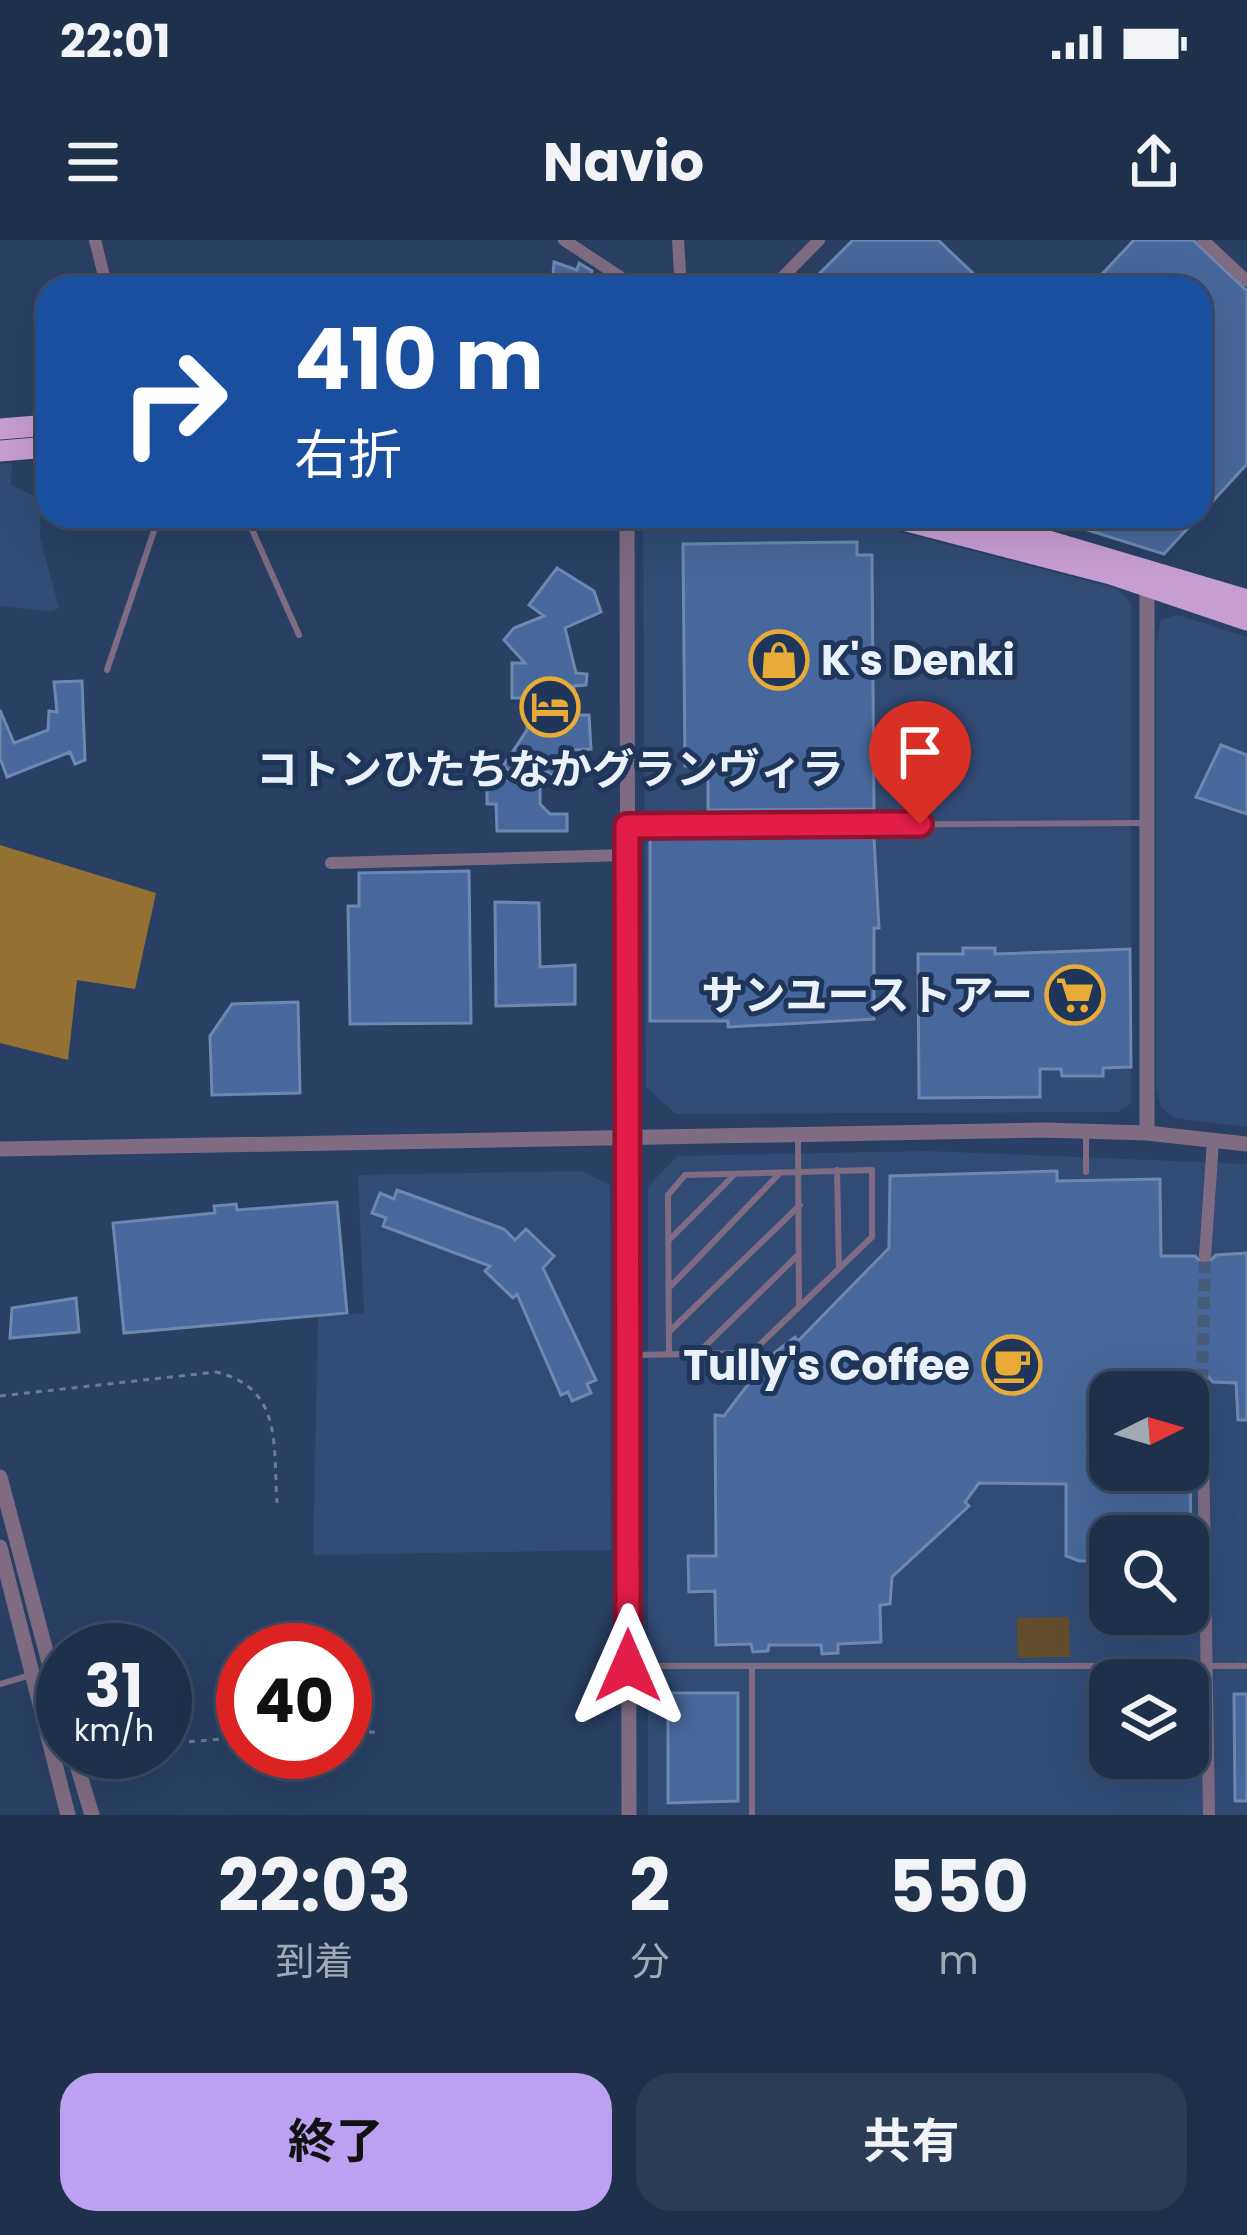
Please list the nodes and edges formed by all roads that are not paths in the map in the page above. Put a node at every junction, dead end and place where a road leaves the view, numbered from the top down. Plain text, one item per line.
1 (95, 240) edge
2 (564, 240) edge
3 (678, 240) edge
4 (819, 240) edge
5 (1203, 240) edge
6 (104, 276) edge
7 (617, 276) edge
8 (677, 276) edge
9 (784, 276) edge
10 (1247, 281) edge
11 (36, 426) edge
12 (0, 429) edge
13 (36, 448) edge
14 (0, 451) edge
15 (155, 528) edge
16 (251, 528) edge
17 (627, 528) edge
18 (933, 528) edge
19 (1004, 528) edge
20 (1148, 586) junction
21 (1247, 600) edge
22 (1247, 620) edge
23 (299, 635) dead end
24 (107, 670) dead end
25 (1145, 824) junction
26 (627, 826) junction
27 (627, 855) junction
28 (331, 862) dead end
29 (1086, 1131) junction
30 (798, 1133) junction
31 (1147, 1133) junction
32 (628, 1136) junction
33 (1213, 1141) junction
34 (1247, 1144) edge
35 (0, 1149) edge
36 (800, 1170) junction
37 (837, 1170) junction
38 (783, 1171) junction
39 (1086, 1172) dead end
40 (735, 1173) junction
41 (800, 1205) junction
42 (668, 1241) junction
43 (801, 1252) junction
44 (1205, 1256) tunnel mouth
45 (839, 1269) junction
46 (669, 1288) junction
47 (800, 1307) junction
48 (669, 1332) junction
49 (670, 1354) junction
50 (697, 1354) junction
51 (628, 1355) junction
52 (0, 1477) edge
53 (1204, 1491) edge
54 (0, 1547) edge
55 (38, 1623) edge
56 (1208, 1659) edge
57 (628, 1666) junction
58 (752, 1666) junction
59 (1089, 1666) edge
60 (1209, 1666) edge
61 (1247, 1666) edge
62 (34, 1675) junction
63 (0, 1684) edge
64 (81, 1779) edge
65 (1209, 1779) edge
66 (68, 1815) edge
67 (92, 1815) edge
68 (629, 1815) edge
69 (752, 1815) edge
70 (1209, 1815) edge

1 - 6 street
2 - 7 street
3 - 8 street
4 - 9 street
5 - 10 street
11 - 12 highway
13 - 14 highway
15 - 24 lane
16 - 23 lane
17 - 26 street
18 - 20 highway
19 - 21 highway
20 - 22 highway
20 - 25 street
25 - 26 lane
25 - 31 street
26 - 27 street
27 - 28 street
27 - 32 street
29 - 30 street
29 - 31 street
29 - 39 lane
30 - 32 street
30 - 36 lane
31 - 33 street
32 - 35 street
32 - 51 street
33 - 34 street
33 - 44 street
36 - 37 lane
36 - 38 lane
36 - 41 lane
37 - 45 lane
37 - 45 lane
38 - 40 lane
38 - 46 lane
40 - 42 lane
40 - 42 lane
41 - 43 lane
41 - 48 lane
42 - 46 lane
43 - 47 lane
43 - 50 lane
45 - 47 lane
46 - 48 lane
47 - 50 lane
48 - 49 lane
49 - 50 lane
49 - 51 lane
51 - 57 street
52 - 55 street
53 - 56 street
54 - 62 street
57 - 58 lane
57 - 68 street
58 - 59 lane
58 - 69 lane
60 - 61 lane
62 - 63 lane
62 - 66 street
64 - 67 street
65 - 70 street

